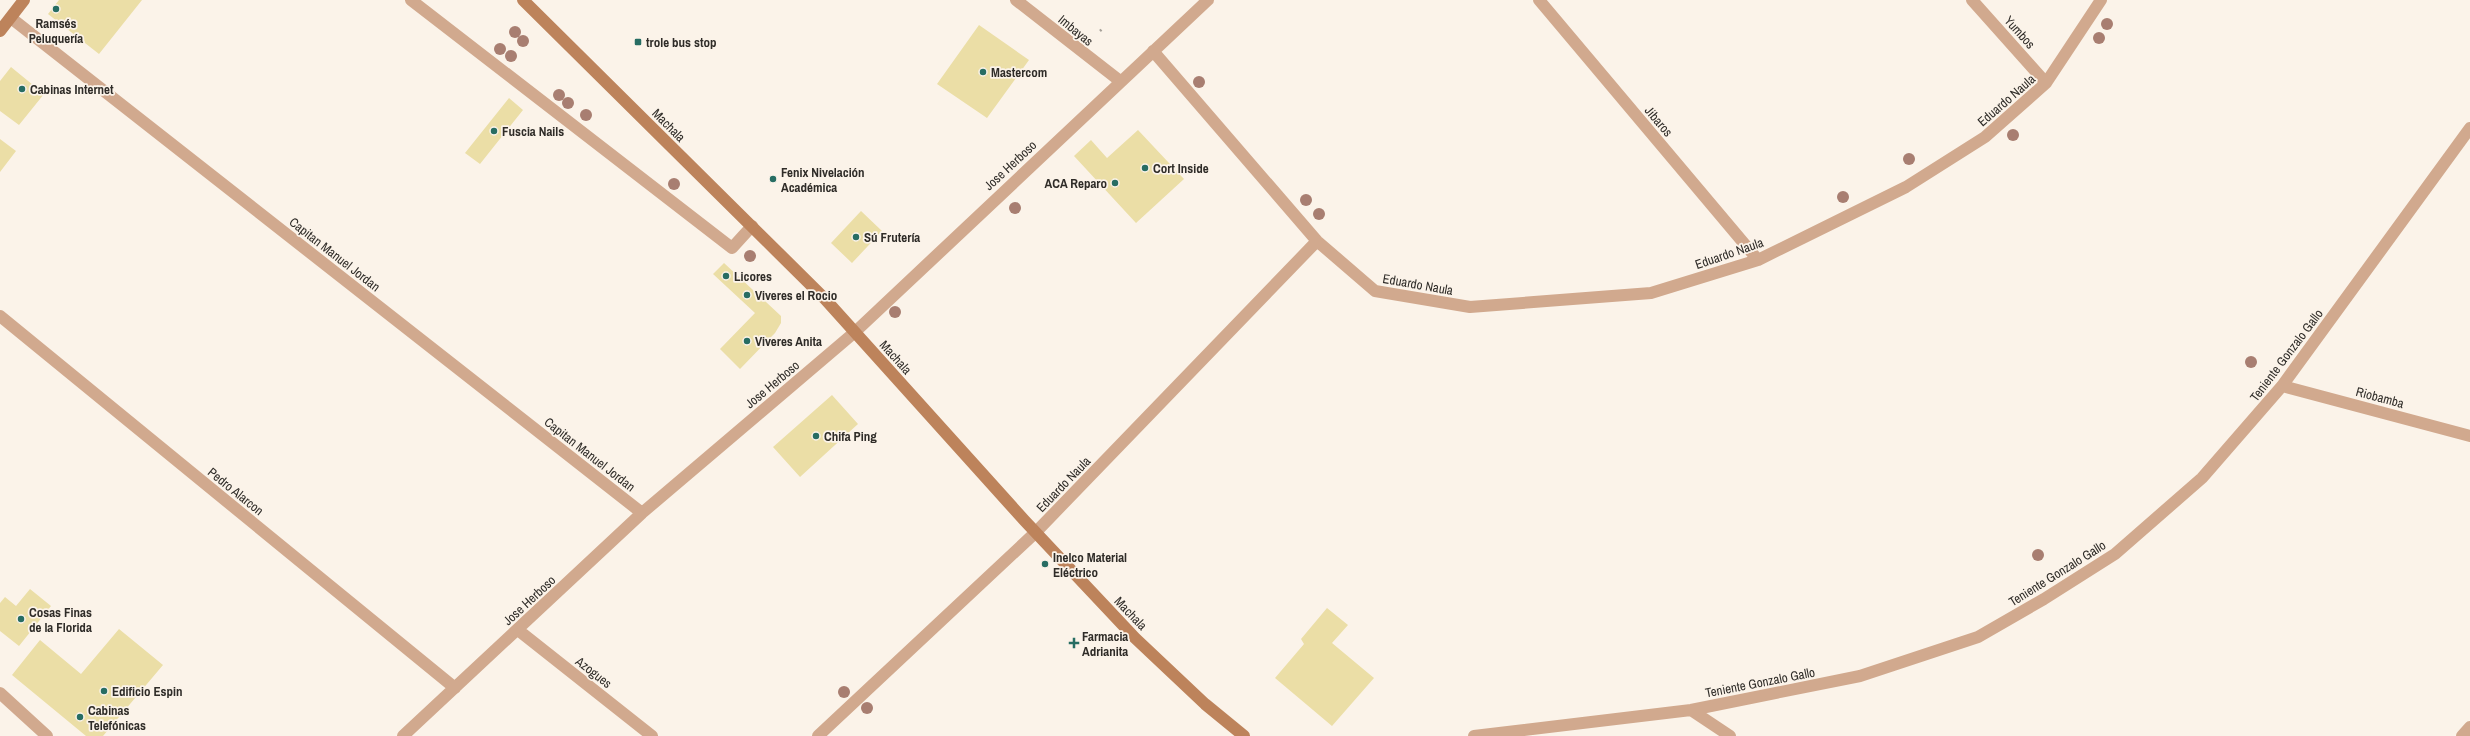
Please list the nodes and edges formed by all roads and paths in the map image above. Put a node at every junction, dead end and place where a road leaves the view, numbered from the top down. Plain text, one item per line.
1 (24, 0) edge
2 (411, 0) edge
3 (523, 0) edge
4 (1016, 0) edge
5 (1208, 0) edge
6 (1539, 0) edge
7 (1972, 0) edge
8 (2101, 0) edge
9 (11, 18) junction
10 (1104, 28) dead end
11 (0, 31) edge
12 (1100, 31) dead end
13 (1154, 51) junction
14 (1120, 81) junction
15 (2046, 83) junction
16 (2470, 128) edge
17 (752, 226) junction
18 (1318, 241) junction
19 (1758, 260) junction
20 (0, 316) edge
21 (855, 332) junction
22 (2282, 386) junction
23 (2470, 436) edge
24 (642, 513) junction
25 (1035, 533) junction
26 (518, 630) junction
27 (455, 688) junction
28 (0, 693) edge
29 (1691, 710) junction
30 (2470, 727) edge
31 (47, 736) edge
32 (403, 736) edge
33 (652, 736) edge
34 (818, 736) edge
35 (1244, 736) edge
36 (1474, 736) edge
37 (1730, 736) edge
38 (2462, 736) edge

1 - 9 main road
2 - 17 street
3 - 17 main road, Machala
4 - 14 street, Imbayas
5 - 13 street, Jose Herboso
6 - 19 street, Jibaros
7 - 15 street, Yumbos
8 - 15 street, Eduardo Naula
9 - 11 main road
9 - 24 street, Capitan Manuel Jordan
10 - 12 path
13 - 14 street, Jose Herboso
13 - 18 street, Eduardo Naula
14 - 21 street, Jose Herboso
15 - 19 street, Eduardo Naula
16 - 22 street, Teniente Gonzalo Gallo
17 - 21 main road, Machala
18 - 19 street, Eduardo Naula
18 - 25 street, Eduardo Naula
20 - 27 street, Pedro Alarcon
21 - 24 street, Jose Herboso
21 - 25 main road, Machala
22 - 23 street, Riobamba
22 - 29 street, Teniente Gonzalo Gallo
24 - 26 street, Jose Herboso
25 - 34 street, Eduardo Naula
25 - 35 main road, Machala
26 - 27 street, Jose Herboso
26 - 33 street, Azogues
27 - 32 street, Jose Herboso
28 - 31 street
29 - 36 street, Teniente Gonzalo Gallo
29 - 37 street
30 - 38 street

